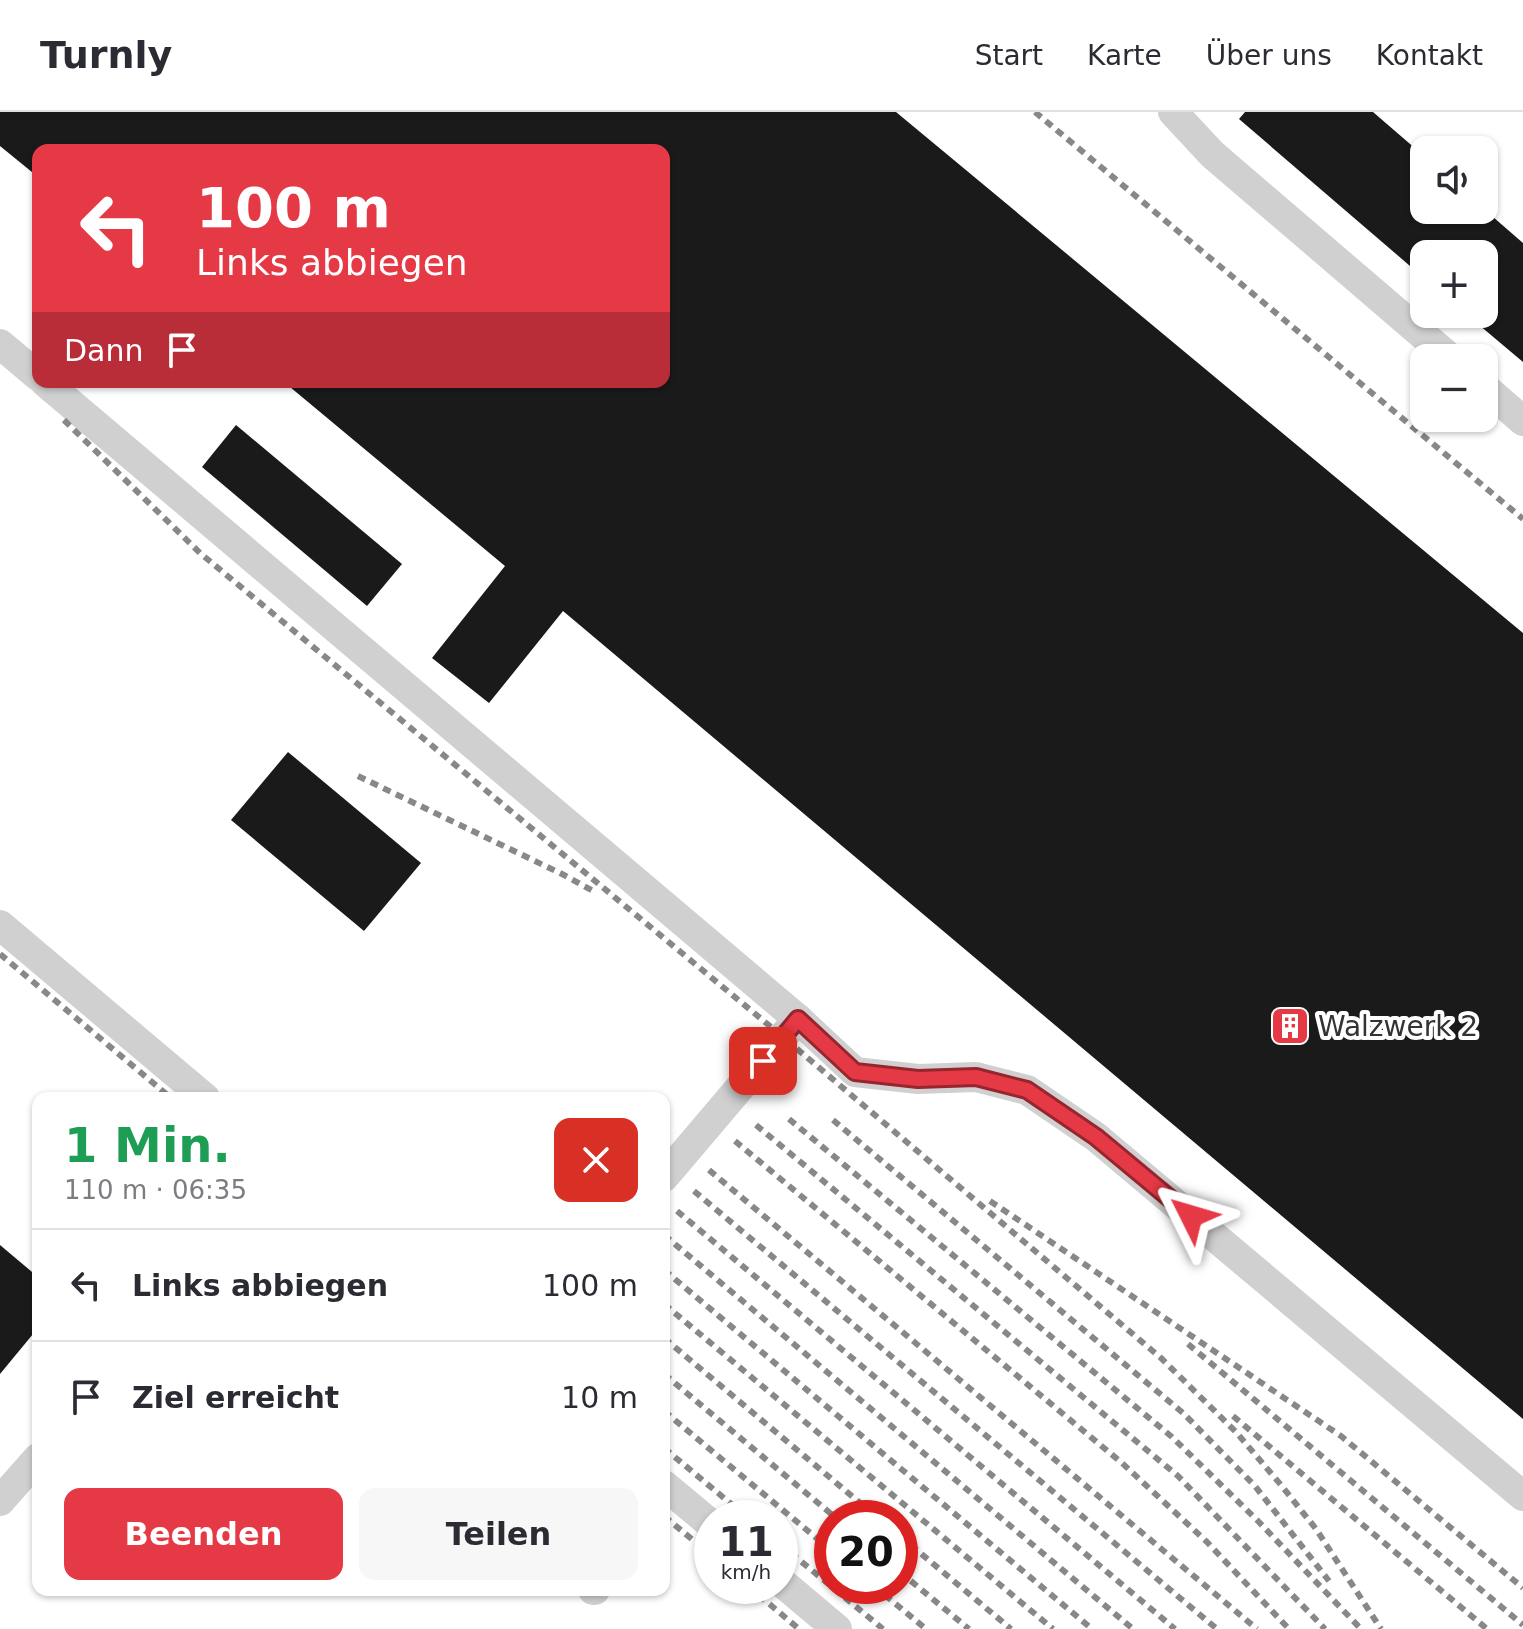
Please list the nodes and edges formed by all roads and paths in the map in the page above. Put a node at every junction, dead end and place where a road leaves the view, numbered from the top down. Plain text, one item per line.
1 (1173, 112) edge
2 (0, 344) edge
3 (1434, 344) edge
4 (32, 371) edge
5 (52, 388) edge
6 (1498, 399) edge
7 (1523, 421) edge
8 (0, 925) edge
9 (798, 1019) junction
10 (198, 1092) edge
11 (670, 1170) edge
12 (32, 1465) edge
13 (1523, 1496) edge
14 (670, 1497) edge
15 (0, 1501) edge
16 (694, 1513) edge
17 (798, 1596) edge
18 (837, 1629) edge

1 - 3 lane
2 - 4 lane
5 - 9 lane
6 - 7 lane
8 - 10 lane
9 - 11 lane
9 - 13 lane
12 - 15 lane
14 - 16 lane
17 - 18 lane

